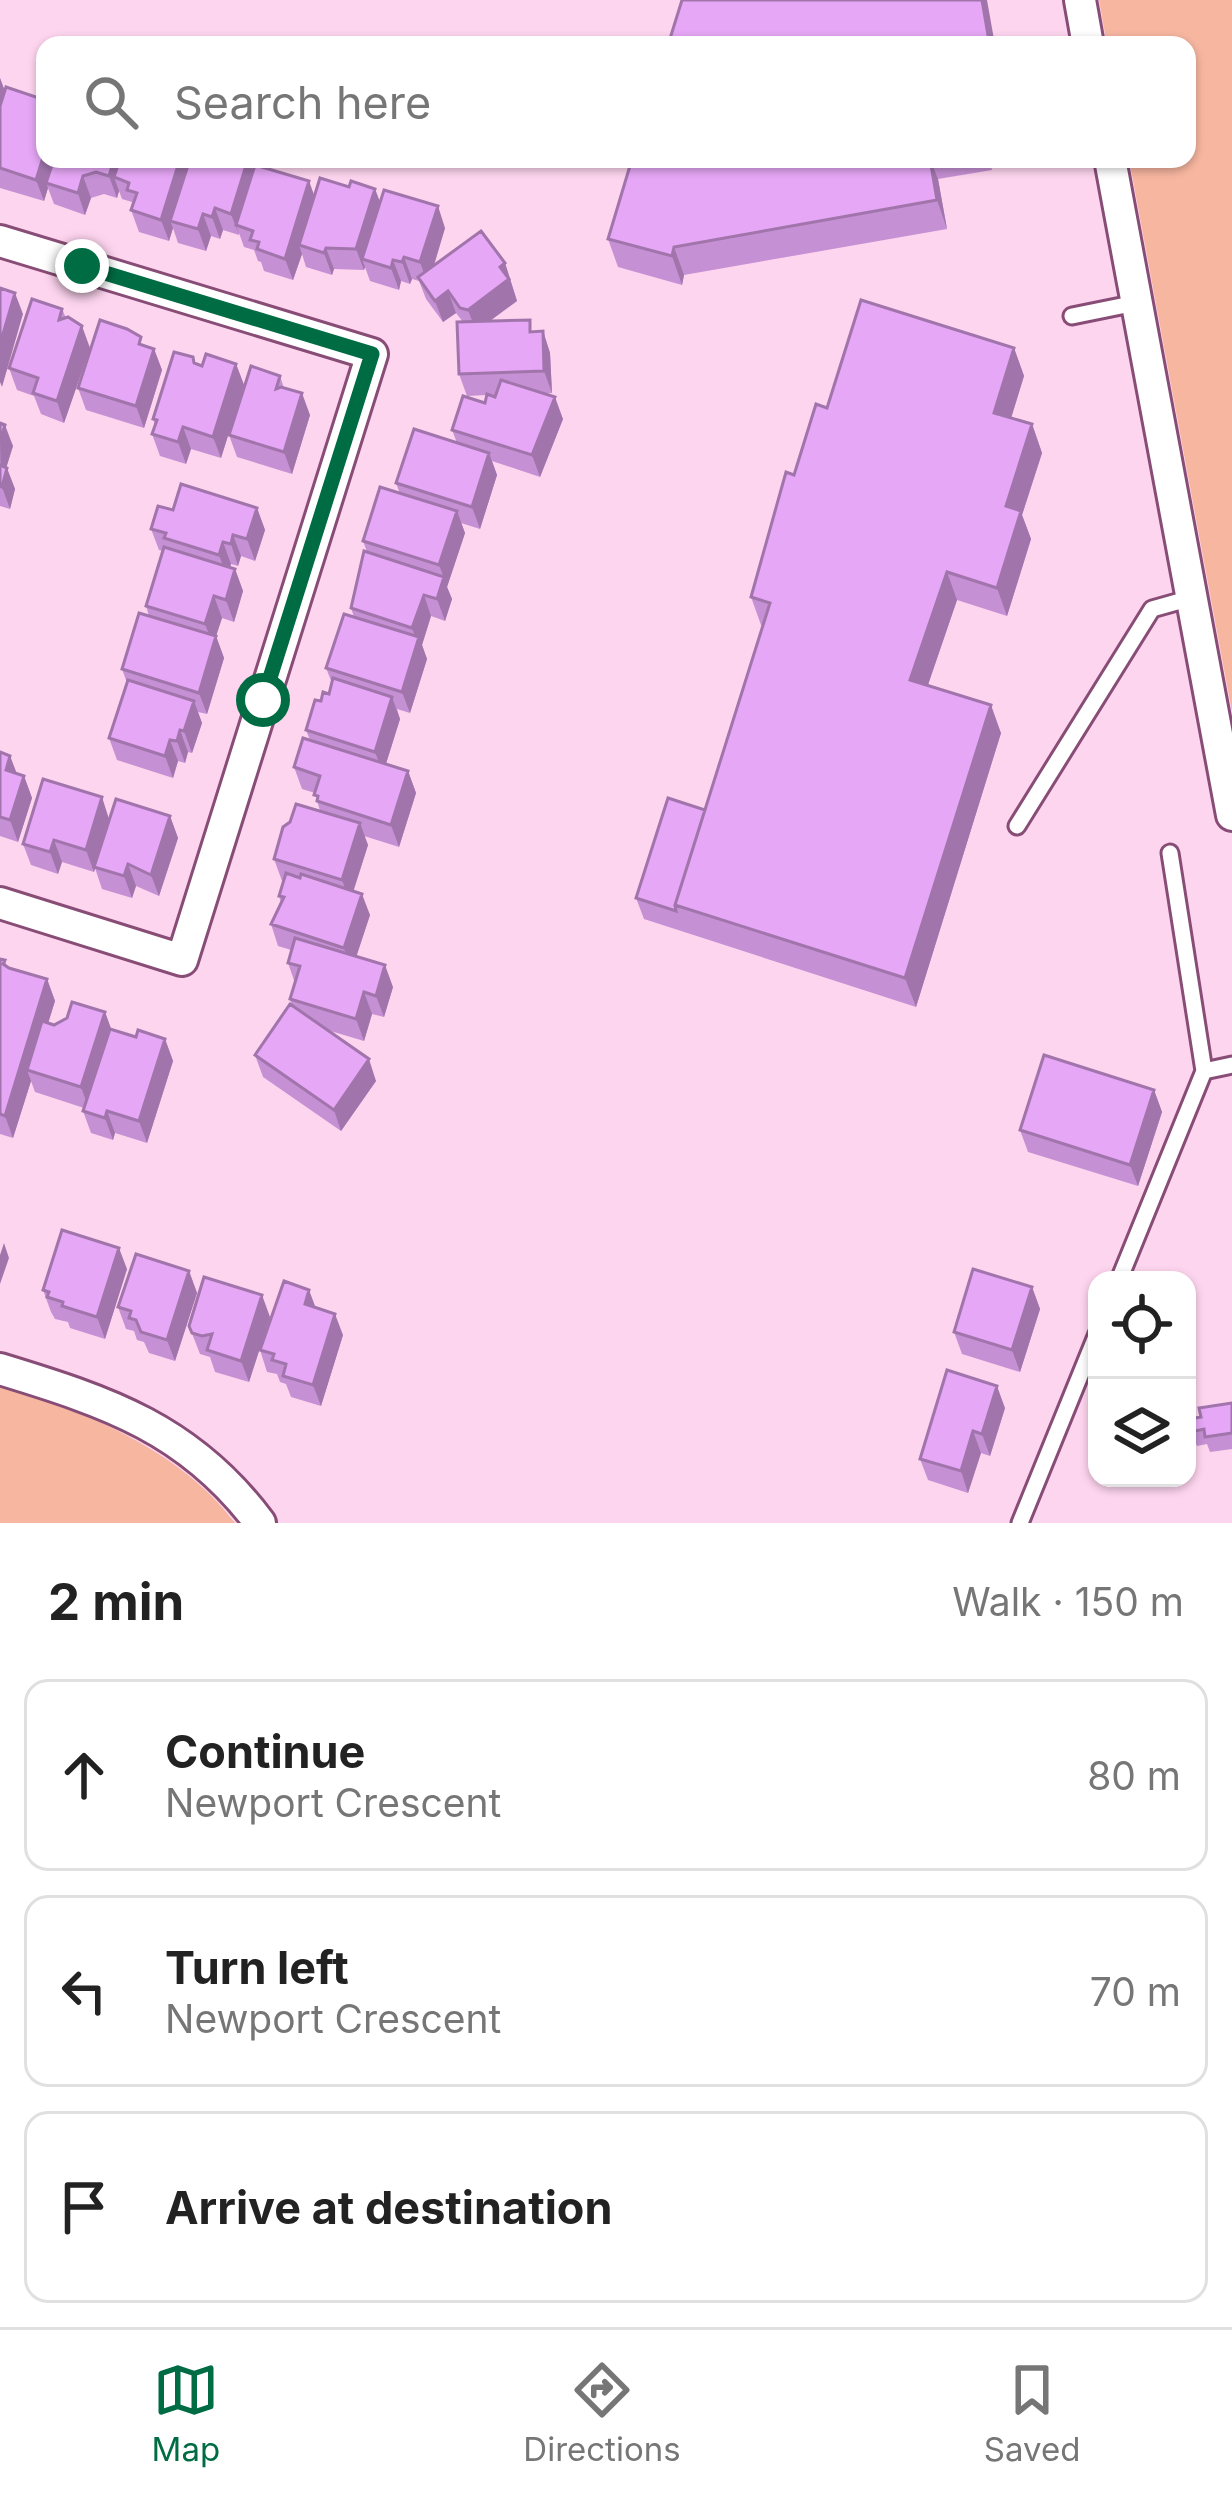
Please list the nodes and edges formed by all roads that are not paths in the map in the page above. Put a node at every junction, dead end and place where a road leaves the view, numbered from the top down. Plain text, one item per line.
1 (1080, 0) edge
2 (1086, 36) edge
3 (1111, 168) edge
4 (0, 241) edge
5 (1136, 303) junction
6 (1072, 316) dead end
7 (1191, 598) junction
8 (1232, 815) edge
9 (1017, 826) dead end
10 (1170, 854) dead end
11 (0, 902) edge
12 (1232, 1065) edge
13 (1204, 1071) junction
14 (1123, 1271) edge
15 (1088, 1356) edge
16 (0, 1369) edge
17 (260, 1523) edge
18 (1020, 1523) edge

1 - 2 street
3 - 5 street
4 - 11 street
5 - 6 lane
5 - 7 street
7 - 8 street
7 - 9 lane
10 - 13 lane
12 - 13 lane
13 - 14 lane
15 - 18 lane
16 - 17 street

